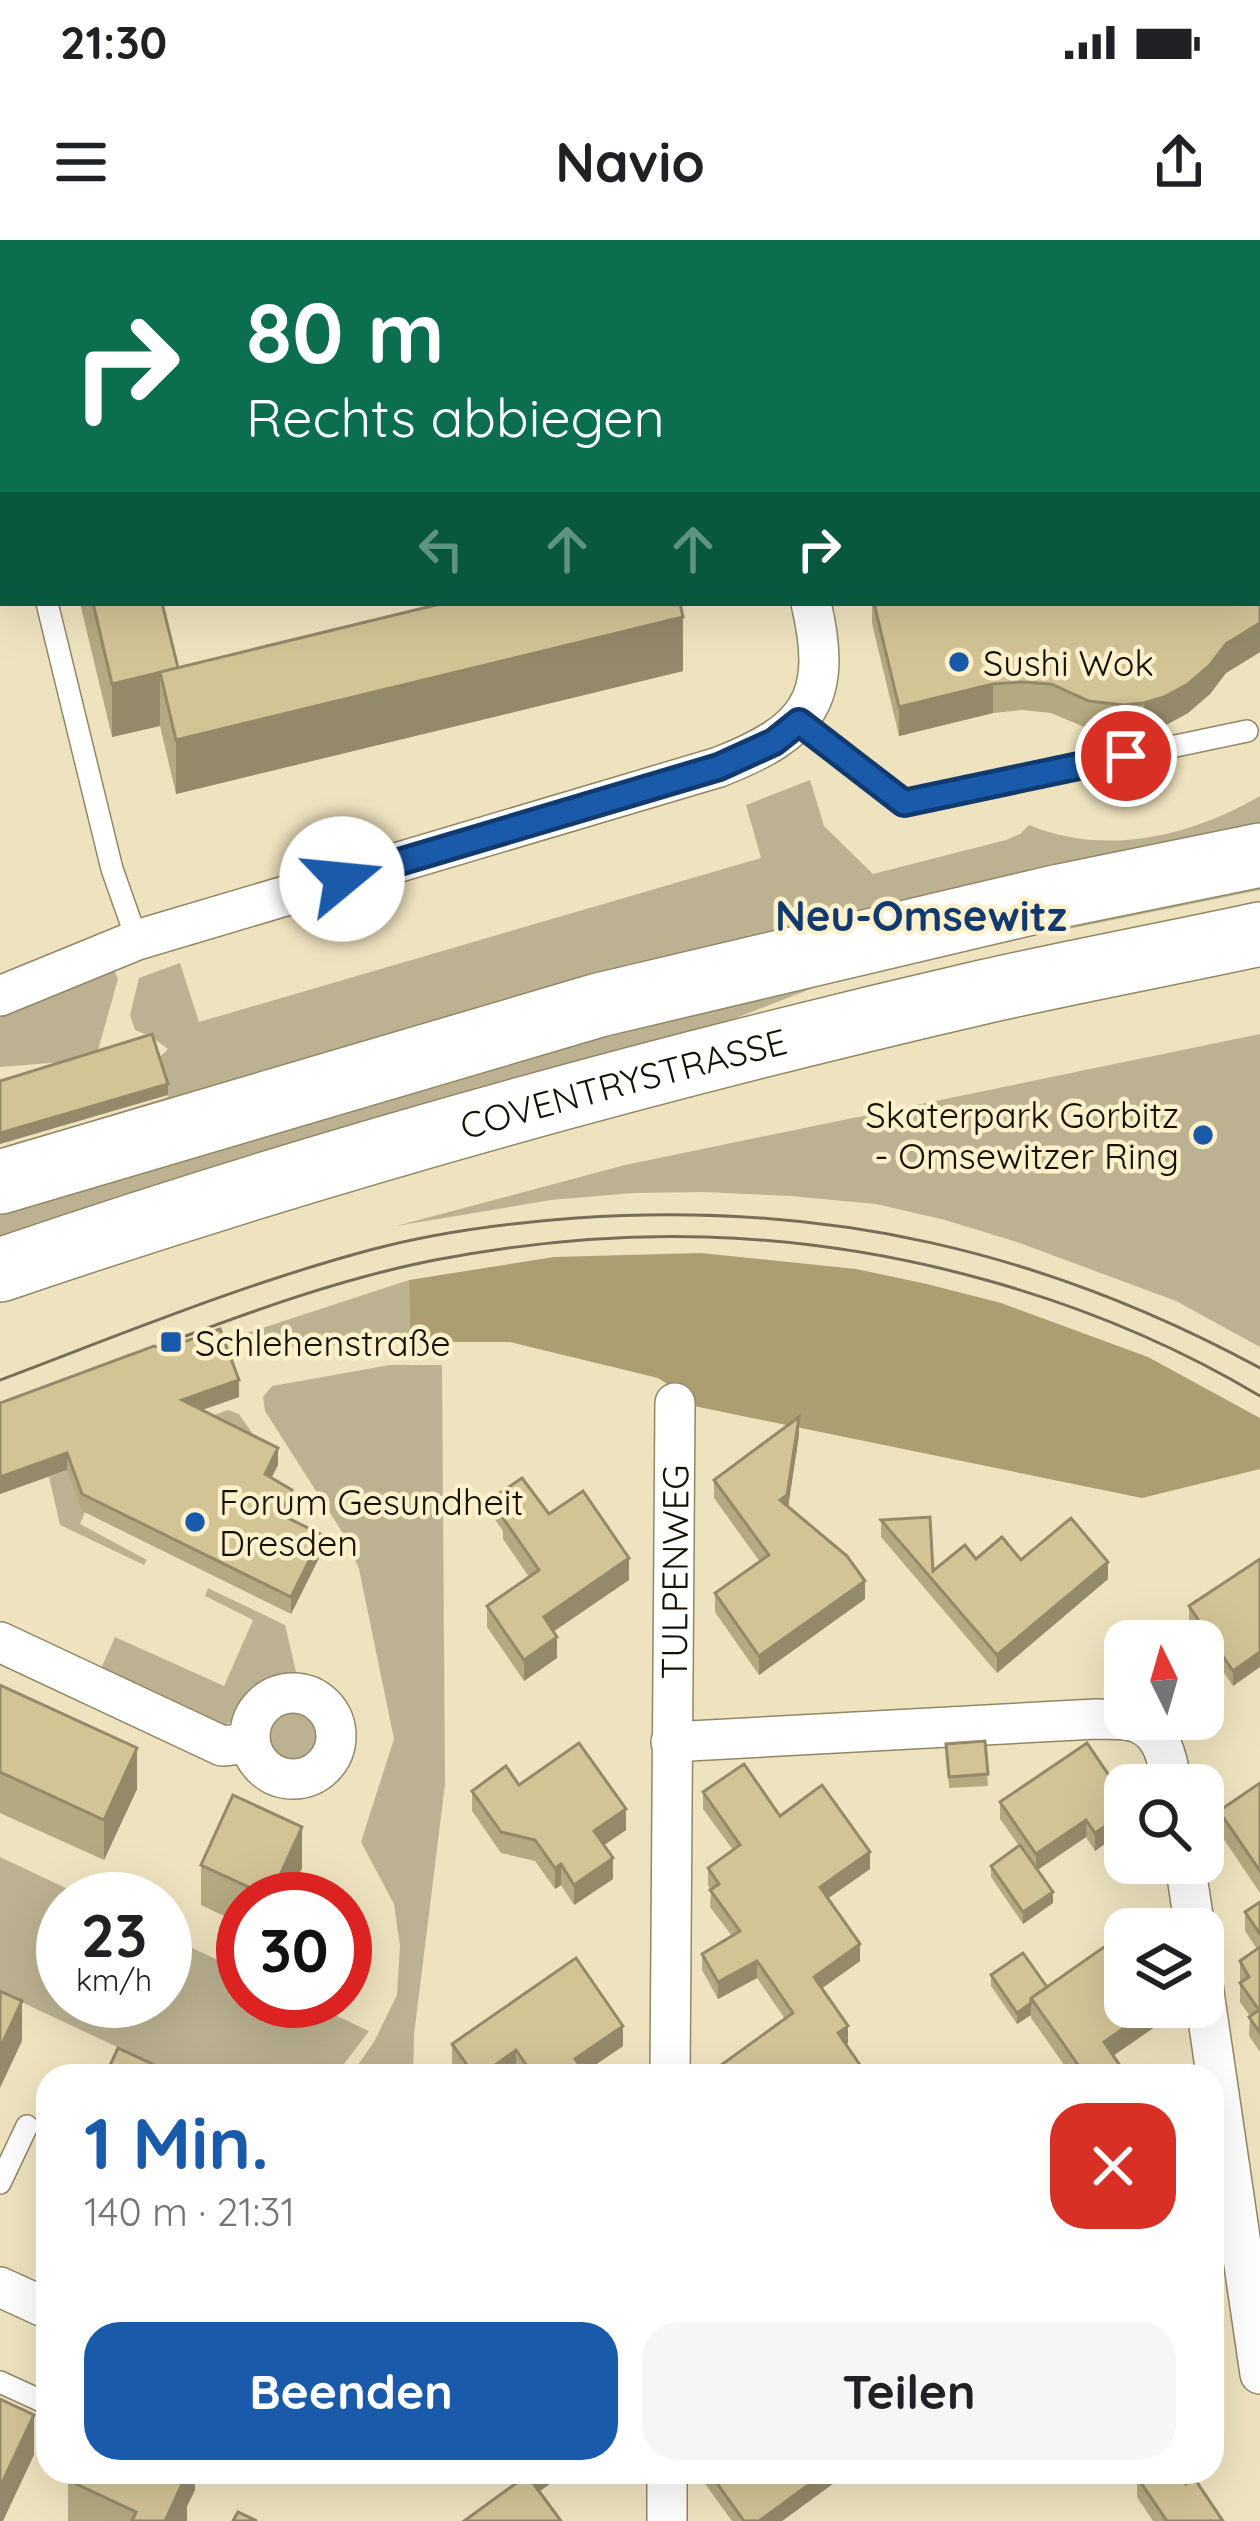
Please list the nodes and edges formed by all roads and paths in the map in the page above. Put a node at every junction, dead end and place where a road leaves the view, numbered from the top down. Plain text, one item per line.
1 (48, 606) edge
2 (812, 606) edge
3 (799, 722) junction
4 (1247, 731) dead end
5 (1260, 855) edge
6 (1260, 934) edge
7 (137, 940) junction
8 (0, 996) edge
9 (0, 1182) edge
10 (0, 1270) edge
11 (676, 1402) dead end
12 (0, 1642) edge
13 (671, 1742) junction
14 (250, 1743) dead end
15 (1168, 1764) edge
16 (1209, 2028) edge
17 (670, 2064) edge
18 (1215, 2064) edge
19 (27, 2126) dead end
20 (1224, 2128) edge
21 (0, 2183) edge
22 (0, 2287) edge
23 (36, 2304) edge
24 (1260, 2374) edge
25 (0, 2382) edge
26 (36, 2398) edge
27 (668, 2484) edge
28 (667, 2521) edge

1 - 7 lane
2 - 3 street
3 - 4 lane
3 - 7 street
5 - 9 main road
6 - 10 main road, COVENTRYSTRASSE
7 - 8 street
11 - 13 street, TULPENWEG
12 - 14 street
13 - 15 street
13 - 17 street, TULPENWEG
16 - 18 street
19 - 21 lane
20 - 24 street
22 - 23 street
25 - 26 lane
27 - 28 street

